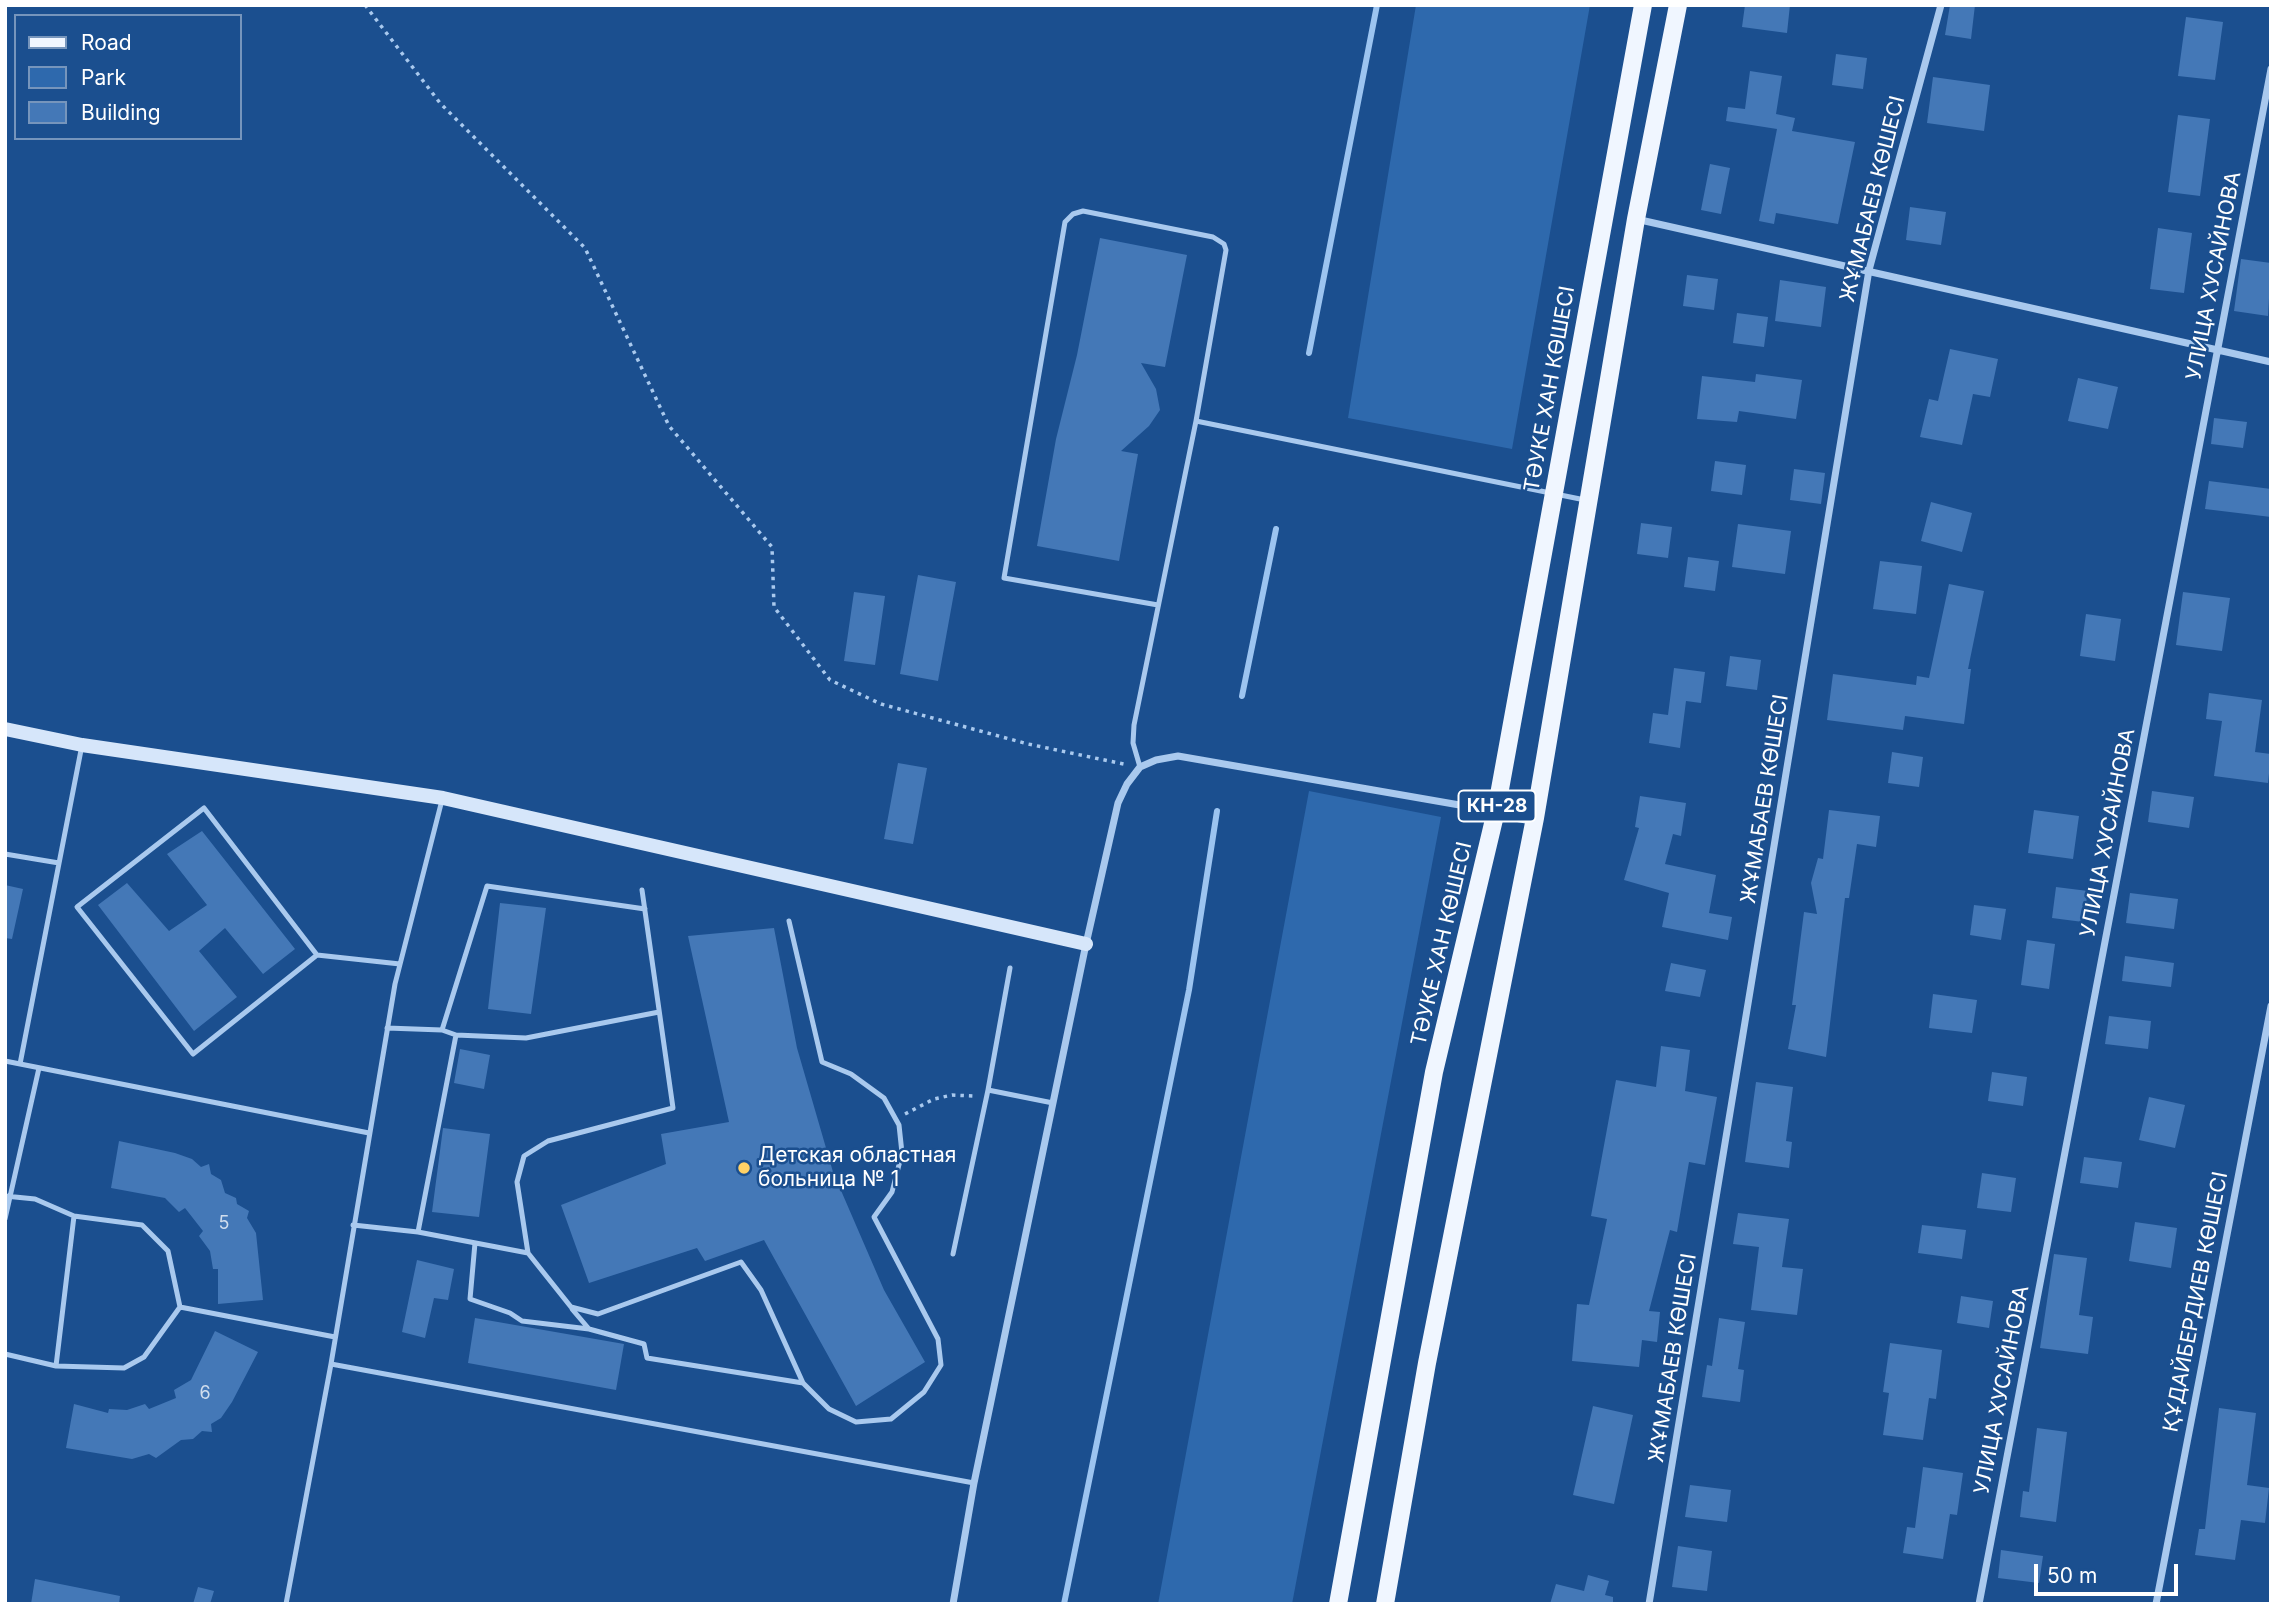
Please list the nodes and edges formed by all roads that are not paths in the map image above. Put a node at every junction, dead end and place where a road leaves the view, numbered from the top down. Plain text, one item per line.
1 (1643, 5) edge
2 (1678, 5) edge
3 (1941, 5) edge
4 (2271, 69) edge
5 (1636, 219) junction
6 (1869, 270) junction
7 (2217, 351) junction
8 (2271, 362) edge
9 (1196, 421) junction
10 (1554, 496) junction
11 (1588, 501) junction
12 (1158, 605) junction
13 (5, 729) edge
14 (82, 745) junction
15 (1140, 767) junction
16 (443, 798) junction
17 (1496, 811) junction
18 (1535, 818) junction
19 (5, 854) edge
20 (59, 863) junction
21 (642, 890) dead end
22 (645, 909) junction
23 (789, 921) dead end
24 (1086, 944) junction
25 (317, 955) junction
26 (400, 964) junction
27 (1010, 968) dead end
28 (2271, 1006) edge
29 (659, 1012) junction
30 (387, 1028) junction
31 (442, 1030) junction
32 (456, 1035) junction
33 (5, 1061) edge
34 (20, 1064) junction
35 (39, 1068) junction
36 (987, 1093) junction
37 (1053, 1103) junction
38 (369, 1133) junction
39 (8, 1196) edge
40 (74, 1216) junction
41 (5, 1219) edge
42 (352, 1225) junction
43 (418, 1232) junction
44 (475, 1243) junction
45 (528, 1253) junction
46 (953, 1254) dead end
47 (180, 1307) junction
48 (571, 1307) junction
49 (589, 1329) junction
50 (335, 1337) junction
51 (5, 1354) edge
52 (331, 1364) junction
53 (56, 1366) junction
54 (803, 1383) junction
55 (974, 1483) junction
56 (286, 1604) edge
57 (953, 1604) edge
58 (1338, 1604) edge
59 (1385, 1604) edge
60 (1649, 1604) edge
61 (1979, 1604) edge
62 (2156, 1604) edge

1 - 10 main road, ТӘУКЕ ХАН КӨШЕСІ / КН-28
2 - 5 main road, КН-28
3 - 6 street, ЖҰМАБАЕВ КӨШЕСІ
4 - 7 street, УЛИЦА ХУСАЙНОВА
5 - 6 street
5 - 11 main road, КН-28
6 - 7 street
6 - 60 street, ЖҰМАБАЕВ КӨШЕСІ
7 - 8 street
7 - 61 street, УЛИЦА ХУСАЙНОВА
9 - 10 lane
9 - 12 lane
9 - 12 lane
10 - 11 lane
10 - 17 main road, ТӘУКЕ ХАН КӨШЕСІ / КН-28
11 - 18 main road, КН-28
12 - 15 lane
13 - 14 street
14 - 16 street
14 - 20 lane
15 - 17 street
15 - 24 street
16 - 24 street
16 - 26 lane
17 - 18 street
17 - 58 main road, ТӘУКЕ ХАН КӨШЕСІ / КН-28
18 - 59 main road, КН-28
19 - 20 lane
20 - 34 lane
21 - 22 lane
22 - 29 lane
22 - 31 lane
23 - 54 lane
24 - 37 street
25 - 25 lane
25 - 26 lane
26 - 30 lane
27 - 36 lane
28 - 62 street, ҚҰДАЙБЕРДИЕВ КӨШЕСІ
29 - 32 lane
29 - 45 lane
30 - 31 lane
30 - 38 lane
31 - 32 lane
32 - 43 lane
33 - 34 lane
34 - 35 lane
35 - 38 lane
35 - 39 lane
36 - 37 lane
36 - 46 lane
37 - 55 street
38 - 42 lane
39 - 40 lane
39 - 41 lane
40 - 47 lane
40 - 53 lane
42 - 43 lane
42 - 50 lane
43 - 44 lane
44 - 45 lane
44 - 49 lane
45 - 48 lane
47 - 50 lane
47 - 53 lane
48 - 49 lane
48 - 54 lane
49 - 54 lane
50 - 52 lane
51 - 53 lane
52 - 55 lane
52 - 56 lane
55 - 57 street

